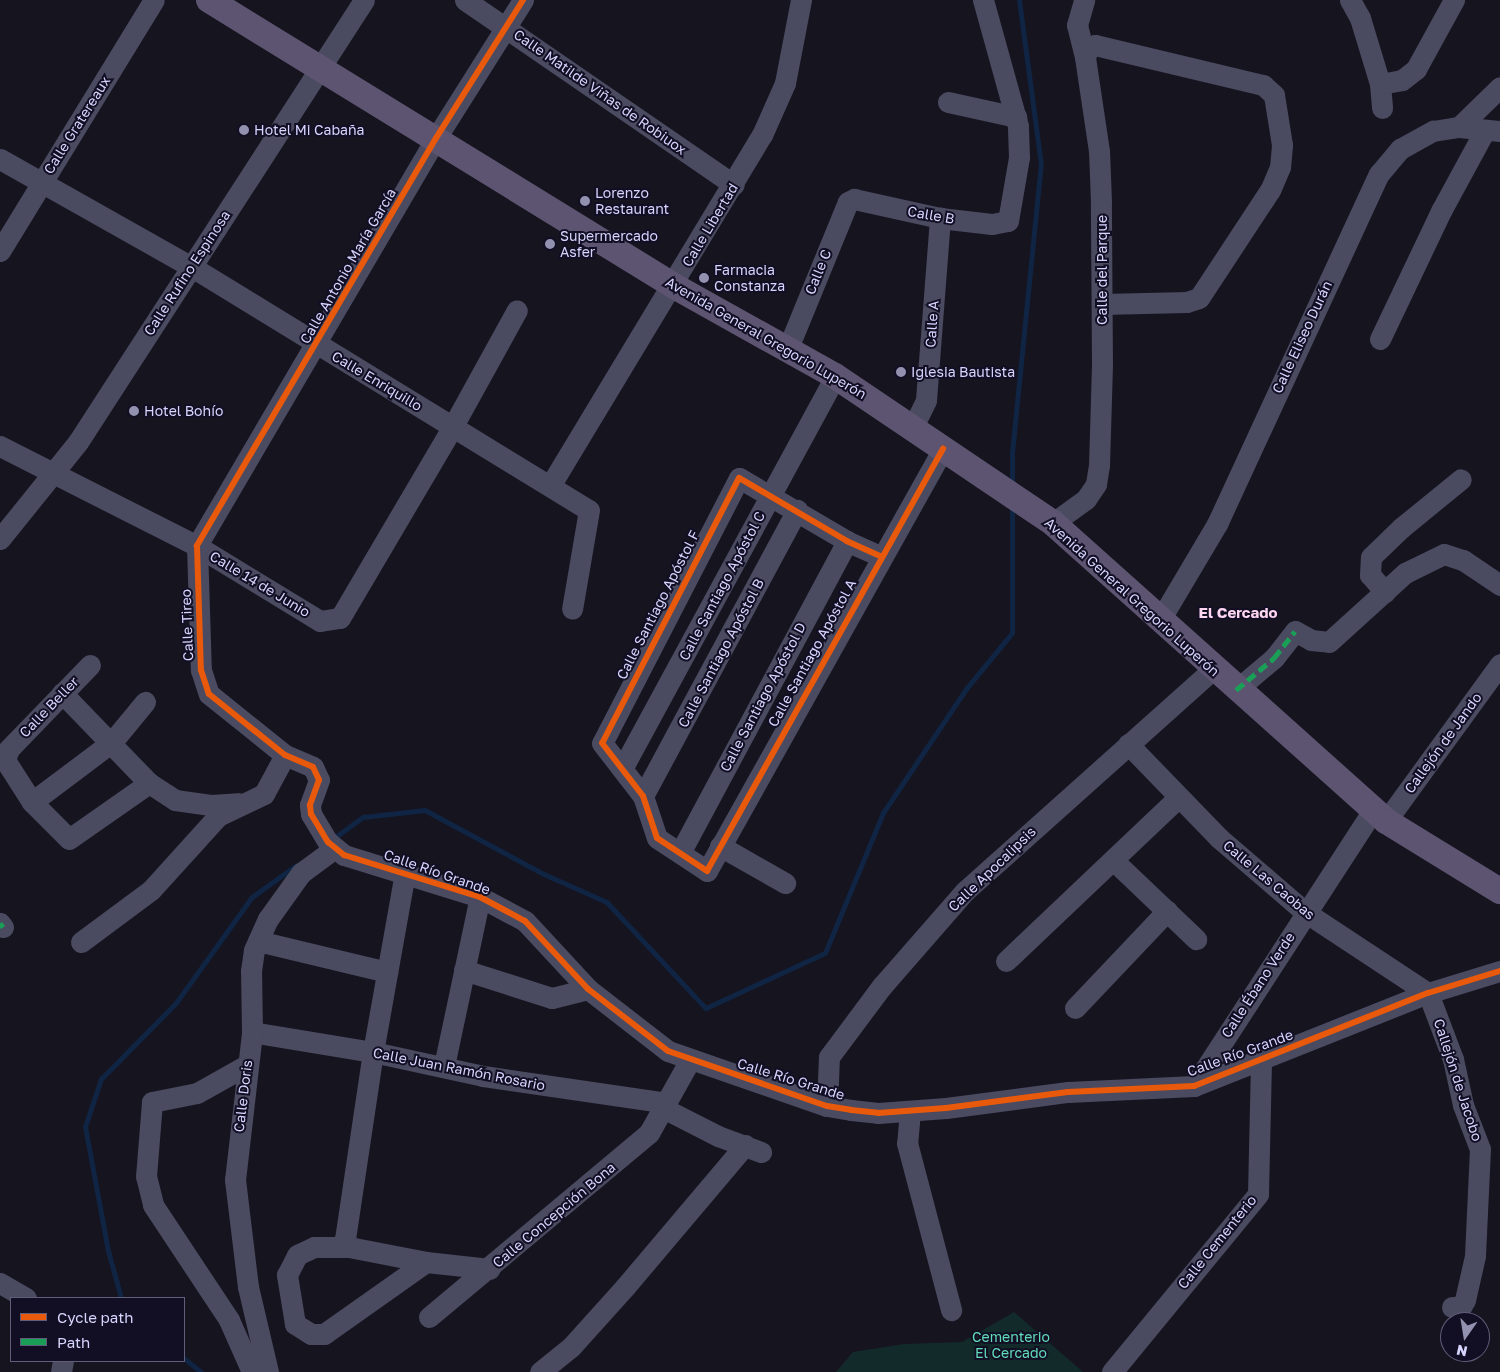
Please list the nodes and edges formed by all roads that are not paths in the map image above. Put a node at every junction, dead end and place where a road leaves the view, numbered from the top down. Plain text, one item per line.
1 (154, 0) edge
2 (209, 0) edge
3 (364, 0) edge
4 (465, 0) edge
5 (523, 0) edge
6 (801, 0) edge
7 (982, 0) edge
8 (1084, 0) edge
9 (1350, 0) edge
10 (1454, 0) edge
11 (506, 28) junction
12 (1085, 57) junction
13 (318, 67) junction
14 (1380, 84) junction
15 (1500, 87) edge
16 (948, 102) dead end
17 (1382, 108) dead end
18 (1016, 117) junction
19 (1459, 127) junction
20 (1492, 130) edge
21 (436, 138) junction
22 (0, 159) edge
23 (41, 183) junction
24 (734, 185) junction
25 (854, 200) joint
26 (940, 218) junction
27 (0, 251) edge
28 (192, 267) junction
29 (674, 286) junction
30 (1102, 304) junction
31 (517, 310) dead end
32 (1380, 339) dead end
33 (316, 345) junction
34 (788, 348) junction
35 (835, 376) junction
36 (453, 426) junction
37 (913, 427) junction
38 (0, 446) edge
39 (943, 448) junction
40 (50, 473) junction
41 (1461, 479) dead end
42 (550, 486) junction
43 (770, 495) junction
44 (797, 510) junction
45 (1053, 523) junction
46 (0, 539) edge
47 (847, 541) junction
48 (197, 546) junction
49 (880, 556) junction
50 (1500, 586) edge
51 (1385, 592) junction
52 (572, 609) dead end
53 (1160, 620) junction
54 (1500, 664) edge
55 (90, 665) dead end
56 (1213, 669) junction
57 (1236, 690) junction
58 (62, 693) junction
59 (145, 702) dead end
60 (112, 742) junction
61 (1128, 744) junction
62 (285, 755) junction
63 (622, 769) junction
64 (149, 783) junction
65 (644, 796) junction
66 (1178, 798) junction
67 (32, 802) junction
68 (250, 803) junction
69 (1379, 816) junction
70 (720, 846) junction
71 (335, 848) junction
72 (680, 853) junction
73 (1113, 860) junction
74 (405, 872) junction
75 (785, 883) dead end
76 (1500, 891) edge
77 (480, 897) junction
78 (1167, 911) junction
79 (1305, 912) junction
80 (1196, 939) dead end
81 (258, 941) junction
82 (81, 942) dead end
83 (1006, 961) dead end
84 (464, 970) junction
85 (1500, 971) edge
86 (387, 972) junction
87 (588, 989) junction
88 (1428, 993) junction
89 (1076, 1008) dead end
90 (252, 1032) junction
91 (373, 1052) junction
92 (690, 1060) junction
93 (1261, 1060) junction
94 (247, 1065) junction
95 (444, 1066) junction
96 (1194, 1086) junction
97 (665, 1105) junction
98 (827, 1106) junction
99 (910, 1111) junction
100 (348, 1247) junction
101 (426, 1262) junction
102 (490, 1269) junction
103 (2, 1287) edge
104 (24, 1297) edge
105 (1452, 1306) dead end
106 (951, 1310) dead end
107 (429, 1317) dead end
108 (252, 1372) edge
109 (268, 1372) edge
110 (540, 1372) edge
111 (1112, 1372) edge

1 - 23 street, Calle Gratereaux
2 - 13 main road, Avenida General Gregorio Luperón
3 - 13 street, Calle Rufino Espinosa
4 - 11 street, Calle Matilde Viñas de Robiuox
5 - 11 street, Calle Antonio María García
6 - 24 street, Calle Libertad
7 - 18 street
8 - 12 street, Calle del Parque
9 - 14 street
10 - 14 street
11 - 21 street, Calle Antonio María García
11 - 24 street, Calle Matilde Viñas de Robiuox
12 - 30 street, Calle del Parque
12 - 30 street
13 - 21 main road, Avenida General Gregorio Luperón
13 - 28 street, Calle Rufino Espinosa
14 - 17 street
15 - 19 street
16 - 18 street
18 - 26 street, Calle B
19 - 20 street, Calle Eliseo Durán
19 - 53 street, Calle Eliseo Durán
20 - 32 street
21 - 29 main road, Avenida General Gregorio Luperón
21 - 33 street, Calle Antonio María García
22 - 23 street, Calle Enriquillo
23 - 27 street, Calle Gratereaux
23 - 28 street, Calle Enriquillo
24 - 29 street, Calle Libertad
25 - 26 street, Calle B
25 - 34 street, Calle C
26 - 37 street, Calle A
28 - 33 street, Calle Enriquillo
28 - 40 street, Calle Rufino Espinosa
29 - 34 main road, Avenida General Gregorio Luperón
29 - 42 street, Calle Libertad
30 - 45 street, Calle del Parque
31 - 36 street, Calle 14 de Junio
33 - 36 street, Calle Enriquillo
33 - 48 street, Calle Antonio María García
34 - 35 main road, Avenida General Gregorio Luperón
35 - 37 main road, Avenida General Gregorio Luperón
35 - 43 street, Calle Santiago Apóstol C
36 - 42 street, Calle Enriquillo
36 - 48 street, Calle 14 de Junio
37 - 39 main road, Avenida General Gregorio Luperón
38 - 40 street, Calle 14 de Junio
39 - 45 main road, Avenida General Gregorio Luperón
39 - 49 street, Calle Santiago Apóstol A
40 - 46 street, Calle Rufino Espinosa
40 - 48 street, Calle 14 de Junio
41 - 51 street
42 - 52 street, Calle Enriquillo
43 - 44 street
43 - 63 street, Calle Santiago Apóstol C
43 - 63 street, Calle Santiago Apóstol F
44 - 47 street
44 - 65 street, Calle Santiago Apóstol B
45 - 53 main road, Avenida General Gregorio Luperón
47 - 49 street
47 - 72 street, Calle Santiago Apóstol D
48 - 62 street, Calle Tireo
49 - 70 street, Calle Santiago Apóstol A
50 - 51 street
51 - 57 street
53 - 56 main road, Avenida General Gregorio Luperón
54 - 69 street, Callejón de Jando
55 - 58 street, Calle Beller
56 - 57 main road, Avenida General Gregorio Luperón
56 - 61 street, Calle Apocalipsis
57 - 69 main road, Avenida General Gregorio Luperón
58 - 60 street
58 - 67 street, Calle Beller
59 - 60 street
60 - 64 street
60 - 67 street
61 - 66 street, Calle Las Caobas
61 - 98 street, Calle Apocalipsis
62 - 68 street
62 - 71 street, Calle Río Grande
63 - 65 street
64 - 67 street, Calle Beller
64 - 68 street
65 - 72 street
66 - 73 street
66 - 79 street, Calle Las Caobas
68 - 82 street
69 - 76 main road, Avenida General Gregorio Luperón
69 - 79 street, Calle Ébano Verde
70 - 72 street, Calle Santiago Apóstol A
70 - 75 street
71 - 74 street, Calle Río Grande
71 - 81 street, Calle Doris
73 - 78 street
73 - 83 street
74 - 77 street, Calle Río Grande
74 - 86 street
77 - 84 street
77 - 87 street, Calle Río Grande
78 - 80 street
78 - 89 street
79 - 88 street, Calle Las Caobas
79 - 96 street, Calle Ébano Verde
81 - 86 street
81 - 90 street, Calle Doris
84 - 87 street
84 - 95 street
85 - 88 street, Calle Río Grande
86 - 91 street
87 - 92 street, Calle Río Grande
88 - 93 street, Calle Río Grande
88 - 105 street, Callejón de Jacobo
90 - 91 street, Calle Juan Ramón Rosario
90 - 94 street, Calle Doris
91 - 95 street, Calle Juan Ramón Rosario
91 - 100 street
92 - 97 street, Calle Concepción Bona
92 - 98 street, Calle Río Grande
93 - 96 street, Calle Río Grande
93 - 111 street, Calle Cementerio
94 - 108 street
94 - 109 street, Calle Doris
95 - 97 street, Calle Juan Ramón Rosario
96 - 99 street, Calle Río Grande
97 - 102 street, Calle Concepción Bona
97 - 110 street, Calle Juan Ramón Rosario
98 - 99 street, Calle Río Grande
99 - 106 street
100 - 101 street
100 - 101 street
101 - 102 street
102 - 107 street, Calle Concepción Bona
103 - 104 street

